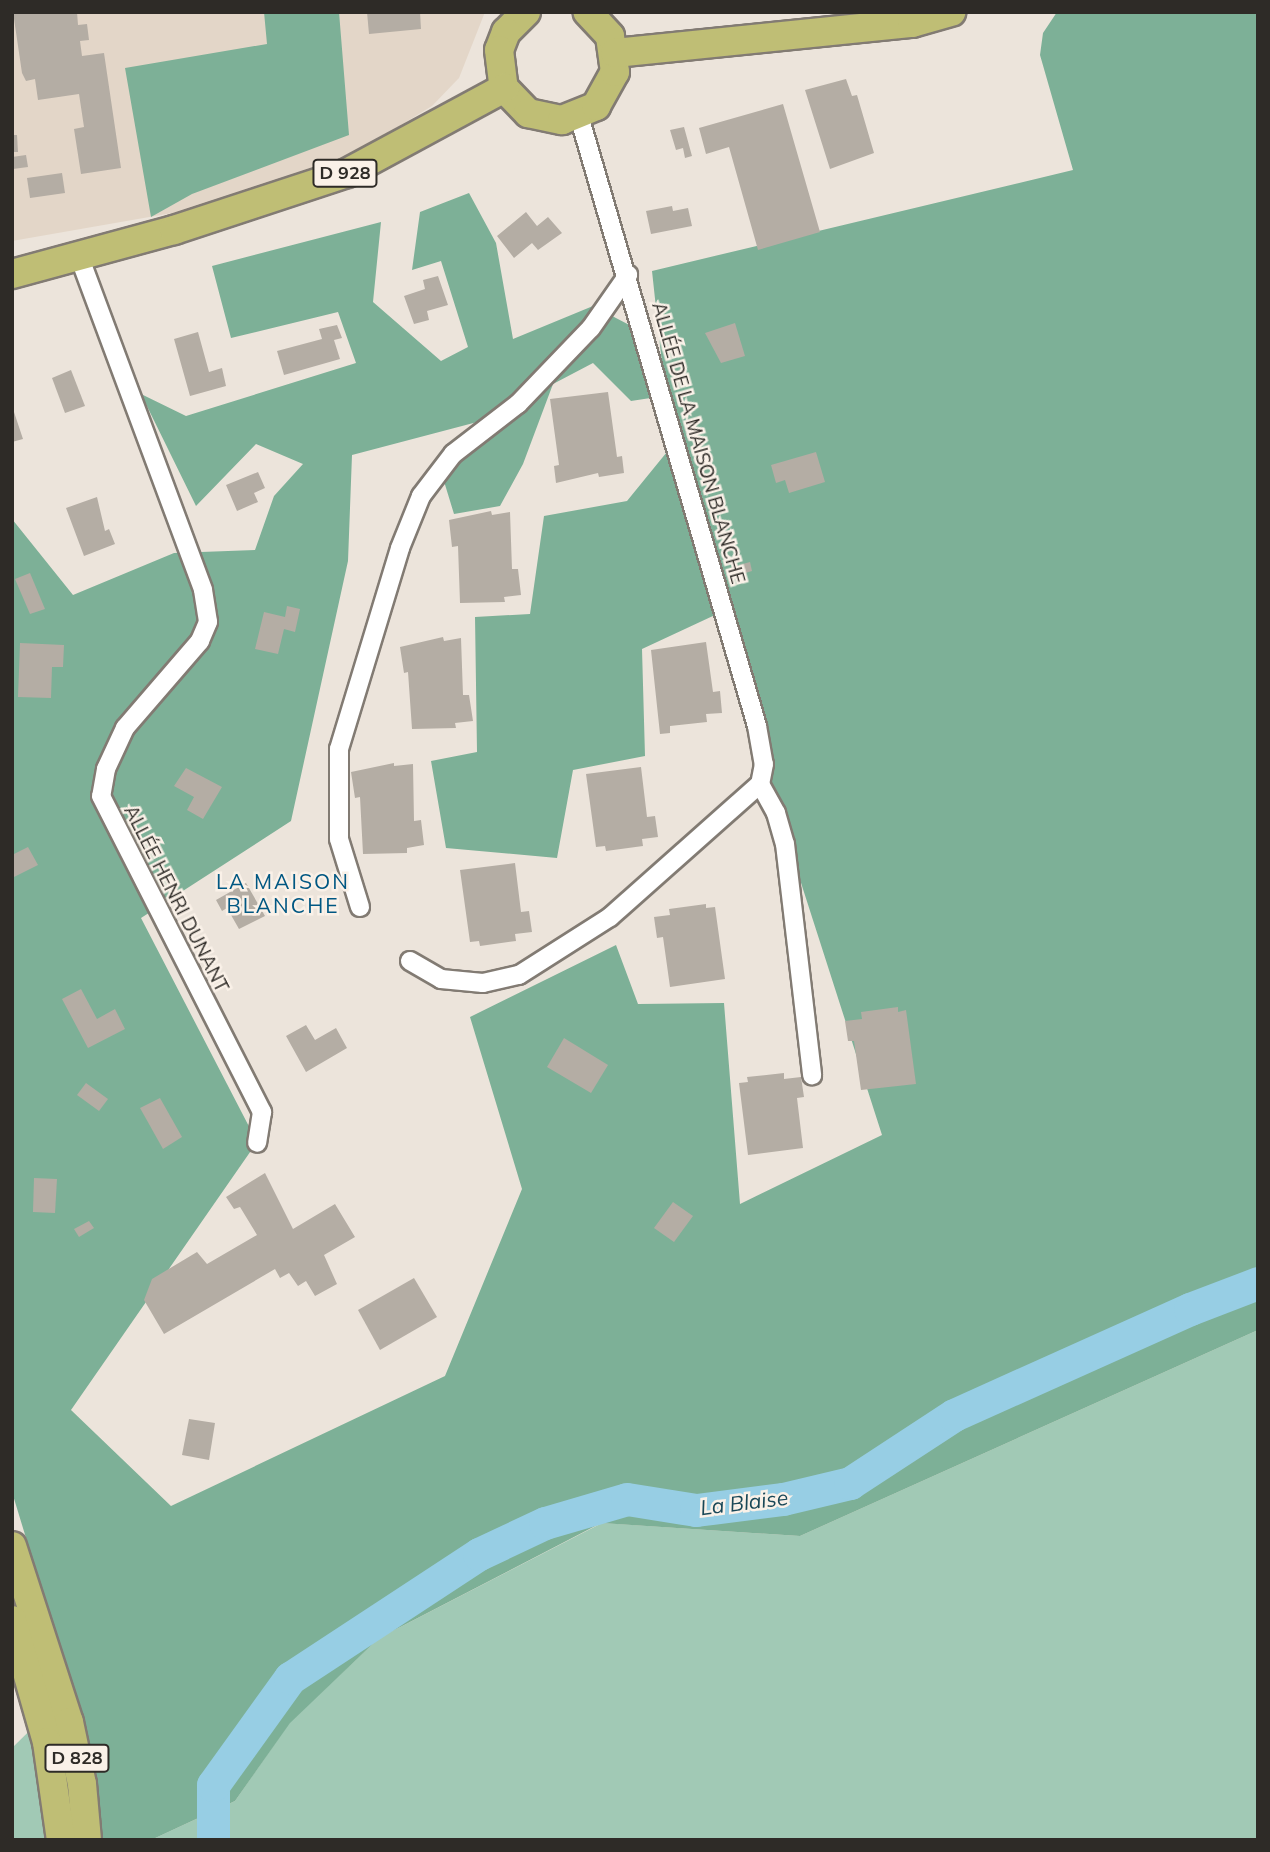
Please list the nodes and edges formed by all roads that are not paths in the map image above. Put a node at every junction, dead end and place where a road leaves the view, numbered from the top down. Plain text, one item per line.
1 (526, 12) edge
2 (588, 12) edge
3 (951, 12) edge
4 (615, 53) junction
5 (504, 88) junction
6 (579, 116) junction
7 (79, 256) junction
8 (12, 274) edge
9 (628, 275) junction
10 (761, 784) junction
11 (360, 908) dead end
12 (410, 961) dead end
13 (812, 1074) dead end
14 (257, 1143) dead end
15 (12, 1546) edge
16 (12, 1620) edge
17 (61, 1840) edge
18 (87, 1840) edge

1 - 5 main road
2 - 4 main road
3 - 4 main road
4 - 6 main road
5 - 6 main road
5 - 7 main road, D 928
6 - 9 street, ALLÉE DE LA MAISON BLANCHE
7 - 8 main road, D 928
7 - 14 street, ALLÉE HENRI DUNANT
9 - 10 street, ALLÉE DE LA MAISON BLANCHE
9 - 11 street
10 - 12 street
10 - 13 street
15 - 18 main road, D 828
16 - 17 main road, D 828

